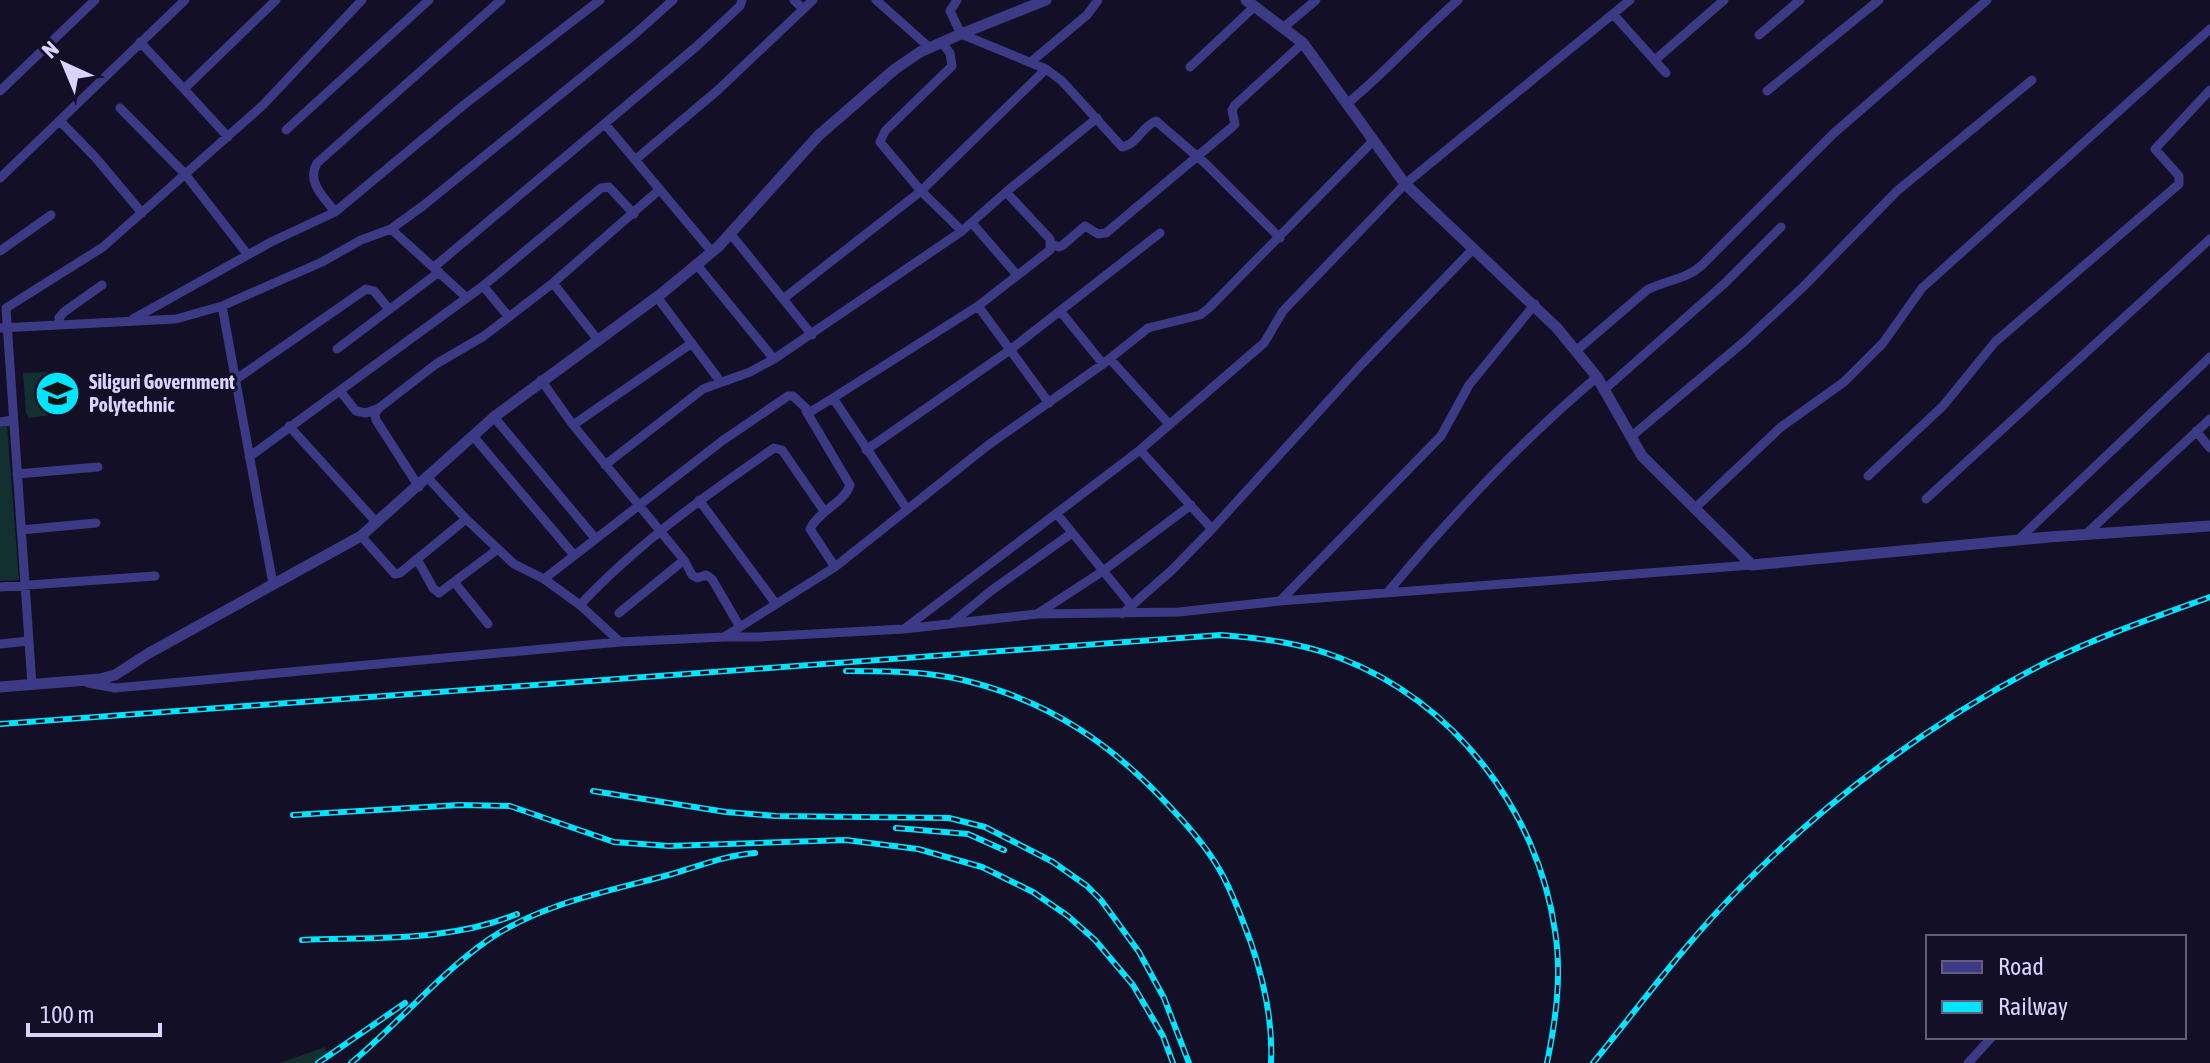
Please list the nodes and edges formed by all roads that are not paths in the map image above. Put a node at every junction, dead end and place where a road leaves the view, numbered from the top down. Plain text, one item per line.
1 (95, 0) edge
2 (185, 0) edge
3 (276, 0) edge
4 (362, 0) edge
5 (429, 0) edge
6 (501, 0) edge
7 (600, 0) edge
8 (673, 0) edge
9 (742, 0) edge
10 (794, 0) edge
11 (813, 0) edge
12 (876, 0) edge
13 (957, 0) edge
14 (1046, 0) edge
15 (1098, 0) edge
16 (1316, 0) edge
17 (1458, 0) edge
18 (1630, 0) edge
19 (1724, 0) edge
20 (1800, 0) edge
21 (1879, 0) edge
22 (1987, 0) edge
23 (1250, 3) edge
24 (803, 9) junction
25 (1613, 14) junction
26 (1283, 28) junction
27 (2210, 29) edge
28 (961, 34) junction
29 (1759, 35) dead end
30 (140, 42) junction
31 (942, 43) junction
32 (1303, 43) junction
33 (930, 48) junction
34 (1655, 60) junction
35 (1032, 61) junction
36 (1190, 67) dead end
37 (1046, 69) junction
38 (1666, 73) dead end
39 (2032, 80) dead end
40 (184, 89) junction
41 (2210, 90) edge
42 (0, 91) edge
43 (1767, 91) dead end
44 (1348, 103) junction
45 (120, 108) dead end
46 (1097, 118) junction
47 (60, 121) junction
48 (605, 124) junction
49 (286, 130) dead end
50 (228, 137) junction
51 (1374, 140) junction
52 (1197, 158) junction
53 (635, 160) junction
54 (185, 174) junction
55 (0, 178) edge
56 (1405, 184) junction
57 (659, 190) junction
58 (921, 191) junction
59 (1006, 192) junction
60 (335, 212) junction
61 (142, 213) junction
62 (634, 214) junction
63 (51, 215) dead end
64 (972, 223) junction
65 (1781, 227) dead end
66 (391, 229) junction
67 (962, 231) junction
68 (730, 233) junction
69 (1160, 233) dead end
70 (1280, 238) junction
71 (2210, 239) edge
72 (1051, 244) junction
73 (1473, 249) junction
74 (0, 251) edge
75 (712, 252) junction
76 (248, 255) junction
77 (697, 265) junction
78 (436, 269) junction
79 (1017, 275) junction
80 (553, 283) junction
81 (102, 285) dead end
82 (483, 286) junction
83 (657, 297) junction
84 (467, 298) junction
85 (783, 299) junction
86 (1535, 304) junction
87 (222, 306) junction
88 (978, 306) junction
89 (389, 309) junction
90 (1061, 312) junction
91 (509, 317) junction
92 (129, 321) junction
93 (60, 325) junction
94 (3, 327) edge
95 (812, 335) junction
96 (598, 340) junction
97 (692, 343) junction
98 (337, 349) dead end
99 (1010, 350) junction
100 (1577, 350) junction
101 (2210, 357) edge
102 (774, 359) junction
103 (1107, 361) junction
104 (9, 367) edge
105 (1597, 377) junction
106 (235, 380) junction
107 (541, 380) junction
108 (720, 381) junction
109 (1605, 389) junction
110 (340, 391) junction
111 (833, 398) junction
112 (1049, 403) junction
113 (379, 408) junction
114 (806, 411) junction
115 (494, 417) junction
116 (2210, 419) edge
117 (0, 422) edge
118 (15, 423) junction
119 (1169, 424) junction
120 (573, 425) junction
121 (289, 426) junction
122 (2196, 431) junction
123 (473, 436) junction
124 (1632, 436) junction
125 (2210, 448) edge
126 (866, 450) junction
127 (1140, 450) junction
128 (249, 457) junction
129 (605, 465) junction
130 (98, 467) dead end
131 (17, 474) junction
132 (1868, 476) dead end
133 (424, 482) junction
134 (1926, 499) dead end
135 (699, 500) junction
136 (1191, 505) junction
137 (639, 507) junction
138 (907, 509) junction
139 (1694, 509) junction
140 (824, 511) junction
141 (1057, 514) junction
142 (466, 519) junction
143 (96, 523) dead end
144 (377, 523) junction
145 (2210, 526) edge
146 (1212, 529) junction
147 (21, 530) junction
148 (661, 532) junction
149 (1072, 533) junction
150 (2086, 534) junction
151 (361, 536) junction
152 (595, 538) junction
153 (2018, 540) junction
154 (498, 549) junction
155 (574, 555) junction
156 (417, 559) junction
157 (684, 560) junction
158 (1752, 565) junction
159 (835, 567) junction
160 (1103, 571) junction
161 (155, 576) dead end
162 (544, 579) junction
163 (455, 583) junction
164 (25, 584) junction
165 (273, 584) junction
166 (0, 587) edge
167 (1388, 592) junction
168 (1280, 601) junction
169 (776, 604) junction
170 (580, 605) junction
171 (1131, 605) junction
172 (619, 613) dead end
173 (1037, 614) junction
174 (1122, 614) junction
175 (953, 622) junction
176 (488, 624) dead end
177 (740, 627) junction
178 (904, 629) junction
179 (724, 637) junction
180 (29, 641) junction
181 (620, 642) junction
182 (0, 644) edge
183 (80, 682) junction
184 (32, 685) junction
185 (0, 687) edge
186 (1990, 1039) edge
187 (1968, 1063) edge

1 - 42 street
2 - 30 street
3 - 40 street
4 - 50 street
5 - 49 street
6 - 60 street
7 - 60 street
8 - 66 street
9 - 48 street
10 - 24 street
11 - 24 street
12 - 33 street
13 - 28 street
14 - 28 street
15 - 35 street
16 - 26 street
17 - 44 street
18 - 25 street
19 - 34 street
20 - 29 street
21 - 43 street
22 - 100 street
23 - 26 street
23 - 36 street
24 - 53 street
25 - 34 street
25 - 56 street
26 - 32 street
27 - 139 street
28 - 31 street
28 - 35 street
30 - 40 street
30 - 47 street
31 - 33 street
31 - 58 street
32 - 44 street
32 - 52 street
33 - 68 street
34 - 38 street
35 - 37 street
37 - 46 street
37 - 58 street
39 - 124 street
40 - 50 street
41 - 132 street
44 - 51 street
45 - 54 street
46 - 52 street
46 - 59 street
47 - 55 street
47 - 61 street
48 - 53 street
48 - 78 street
50 - 54 street
51 - 56 street
51 - 70 street
52 - 70 street
52 - 72 street
53 - 57 street
54 - 61 street
54 - 76 street
56 - 73 street
56 - 119 street
57 - 62 street
57 - 75 street
58 - 67 street
58 - 85 street
59 - 64 street
59 - 72 street
60 - 76 street
61 - 94 street
62 - 80 street
62 - 82 street
63 - 74 street
64 - 67 street
64 - 79 street
65 - 109 street
66 - 78 street
66 - 87 street
67 - 95 street
68 - 75 street
68 - 85 street
69 - 90 street
70 - 103 street
71 - 134 street
72 - 79 street
73 - 86 street
73 - 146 street
75 - 77 street
76 - 92 street
77 - 83 street
77 - 102 street
78 - 84 street
78 - 89 street
79 - 88 street
80 - 91 street
80 - 96 street
81 - 93 street
82 - 84 street
82 - 91 street
83 - 96 street
83 - 97 street
84 - 110 street
85 - 95 street
86 - 100 street
86 - 168 street
87 - 92 street
87 - 106 street
88 - 99 street
88 - 111 street
89 - 98 street
89 - 106 street
90 - 99 street
90 - 103 street
91 - 113 street
92 - 93 street
93 - 94 street
94 - 104 street
95 - 102 street
96 - 107 street
97 - 108 street
97 - 120 street
99 - 112 street
99 - 126 street
100 - 105 street
101 - 153 street
102 - 108 street
103 - 112 street
103 - 119 street
104 - 118 street
105 - 109 street
105 - 167 street
106 - 128 street
107 - 115 street
107 - 120 street
108 - 129 street
109 - 124 street
110 - 113 street
110 - 121 street
111 - 114 street
111 - 126 street
112 - 138 street
113 - 133 street
114 - 137 street
114 - 140 street
115 - 123 street
115 - 152 street
116 - 122 street
117 - 118 street
118 - 131 street
119 - 127 street
120 - 129 street
121 - 128 street
121 - 144 street
122 - 125 street
122 - 150 street
123 - 133 street
123 - 155 street
124 - 139 street
126 - 138 street
127 - 136 street
127 - 141 street
128 - 165 street
129 - 137 street
130 - 131 street
131 - 147 street
133 - 142 street
133 - 144 street
135 - 140 street
135 - 148 street
135 - 169 street
136 - 146 street
136 - 160 street
137 - 148 street
137 - 152 street
138 - 159 street
139 - 158 street
140 - 159 street
141 - 149 street
141 - 178 street
142 - 154 street
142 - 156 street
143 - 147 street
144 - 151 street
145 - 150 street
146 - 171 street
147 - 164 street
148 - 157 street
148 - 170 street
149 - 160 street
149 - 175 street
150 - 153 street
151 - 156 street
151 - 165 street
152 - 155 street
153 - 158 street
154 - 162 street
154 - 163 street
155 - 162 street
156 - 163 street
157 - 172 street
157 - 177 street
158 - 167 street
159 - 169 street
160 - 171 street
160 - 173 street
161 - 164 street
162 - 170 street
163 - 176 street
164 - 166 street
164 - 180 street
165 - 183 street
167 - 168 street
168 - 174 street
169 - 177 street
170 - 181 street
171 - 174 street
173 - 174 street
173 - 175 street
175 - 178 street
177 - 179 street
178 - 179 street
179 - 181 street
180 - 182 street
180 - 184 street
181 - 183 street
183 - 184 street
184 - 185 street
186 - 187 street

